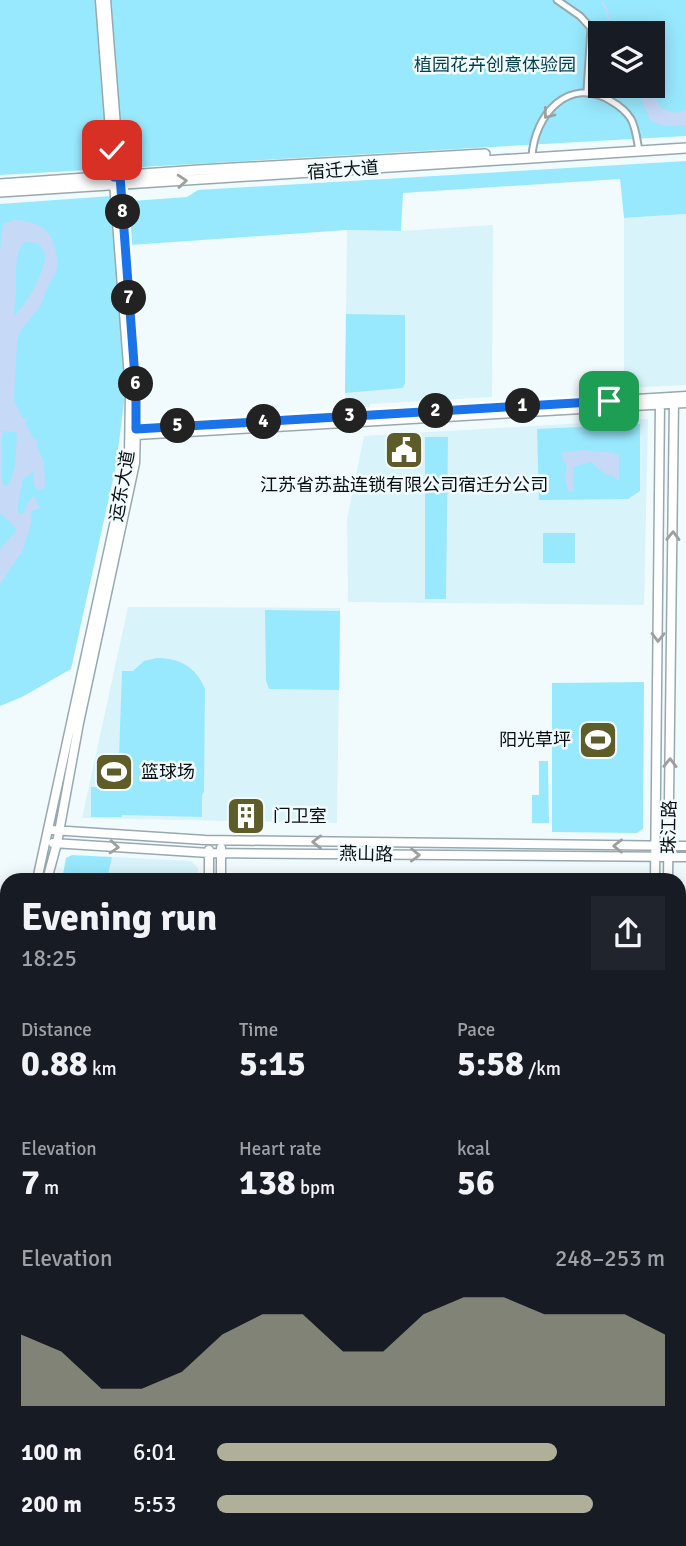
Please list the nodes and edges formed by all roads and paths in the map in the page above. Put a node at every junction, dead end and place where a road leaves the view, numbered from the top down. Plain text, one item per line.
1 (100, 0) edge
2 (106, 0) edge
3 (557, 0) edge
4 (587, 91) junction
5 (686, 142) edge
6 (638, 148) junction
7 (686, 148) edge
8 (532, 154) junction
9 (117, 181) junction
10 (0, 184) edge
11 (0, 192) edge
12 (686, 396) edge
13 (674, 400) junction
14 (660, 401) junction
15 (686, 402) edge
16 (136, 432) junction
17 (53, 830) junction
18 (210, 840) junction
19 (222, 841) junction
20 (46, 842) junction
21 (57, 843) junction
22 (655, 846) junction
23 (669, 846) junction
24 (686, 846) edge
25 (221, 852) junction
26 (209, 853) junction
27 (655, 857) junction
28 (669, 857) junction
29 (686, 857) edge
30 (39, 873) edge
31 (49, 873) edge
32 (209, 873) edge
33 (220, 873) edge
34 (655, 873) edge
35 (668, 873) edge

1 - 9 street, 运东大道
2 - 9 street, 运东大道
3 - 4 street
4 - 6 street
4 -> 8 street
5 - 6 main road, 宿迁大道
6 - 7 main road, 宿迁大道
6 - 8 main road, 宿迁大道
8 - 9 main road, 宿迁大道
9 - 10 main road, 宿迁大道
9 - 11 main road, 宿迁大道
9 - 16 street, 运东大道
9 - 17 street, 运东大道
12 - 13 street
13 - 14 street
13 - 15 street
23 -> 13 street, 珠江路
14 - 16 street
14 -> 22 street, 珠江路
16 - 17 street, 运东大道
17 - 18 street, 燕山路
17 - 20 street, 运东大道
17 - 21 street, 运东大道
18 - 19 street, 燕山路
18 - 26 street
22 -> 19 street, 燕山路
19 - 25 street
20 - 21 street, 燕山路
20 - 30 street, 运东大道
21 -> 26 street, 燕山路
21 - 31 street, 运东大道
22 - 23 street, 燕山路
22 - 27 street, 珠江路
23 - 24 street, 燕山路
23 - 28 street, 珠江路
25 - 26 street, 燕山路
25 -> 27 street, 燕山路
25 - 33 street
26 - 32 street
27 - 28 street, 燕山路
27 - 34 street, 珠江路
28 - 29 street, 燕山路
28 - 35 street, 珠江路

